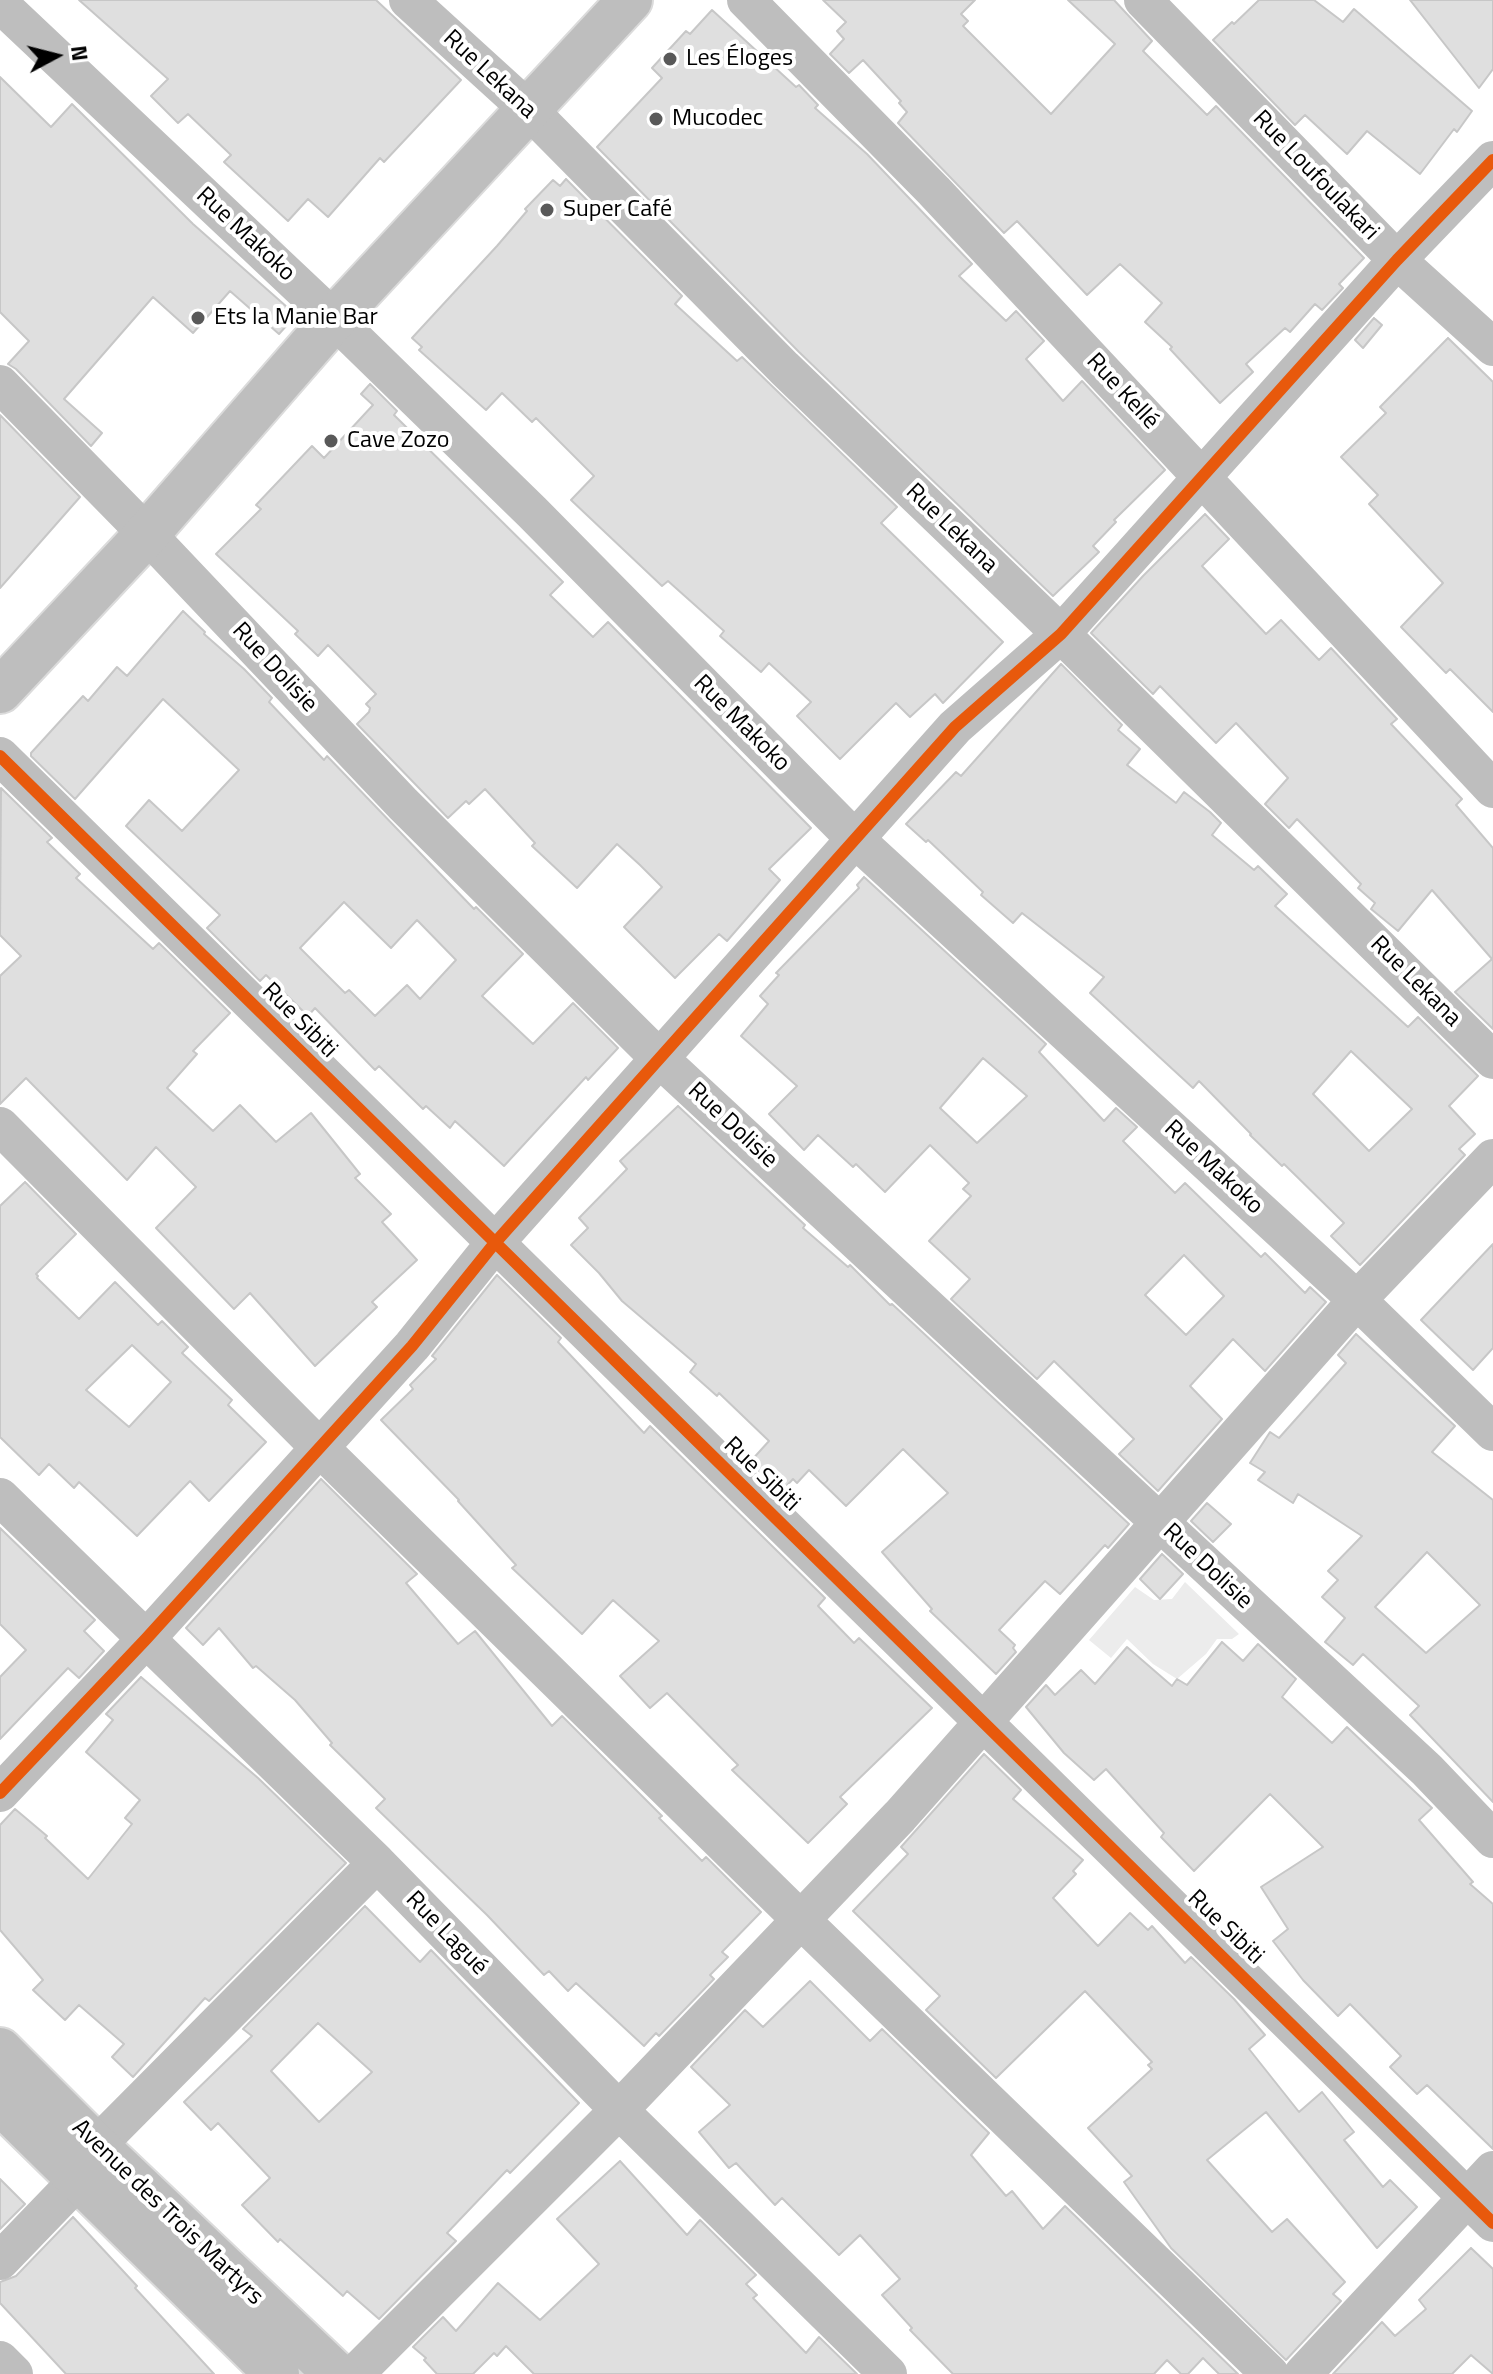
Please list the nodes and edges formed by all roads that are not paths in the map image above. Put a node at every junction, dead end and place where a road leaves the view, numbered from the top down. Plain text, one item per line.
1 (408, 0) edge
2 (630, 0) edge
3 (746, 0) edge
4 (1143, 0) edge
5 (0, 4) edge
6 (530, 111) junction
7 (1493, 160) edge
8 (1397, 260) junction
9 (334, 319) junction
10 (1493, 347) edge
11 (0, 384) edge
12 (1203, 479) junction
13 (147, 534) junction
14 (1061, 634) junction
15 (0, 691) edge
16 (0, 756) edge
17 (1493, 789) edge
18 (854, 838) junction
19 (661, 1060) junction
20 (1493, 1060) edge
21 (0, 1126) edge
22 (1493, 1158) edge
23 (494, 1244) junction
24 (1357, 1300) junction
25 (1493, 1432) edge
26 (320, 1448) junction
27 (0, 1497) edge
28 (1160, 1523) junction
29 (146, 1639) junction
30 (982, 1723) junction
31 (0, 1793) edge
32 (1493, 1839) edge
33 (377, 1863) junction
34 (802, 1921) junction
35 (0, 2050) edge
36 (0, 2102) edge
37 (619, 2110) junction
38 (88, 2162) junction
39 (1493, 2170) edge
40 (1480, 2211) edge
41 (0, 2261) edge
42 (0, 2360) edge
43 (14, 2374) edge
44 (277, 2374) edge
45 (336, 2374) edge
46 (355, 2374) edge
47 (888, 2374) edge
48 (1270, 2374) edge
49 (1303, 2374) edge

1 - 6 street, Rue Lekana
2 - 6 main road
3 - 12 street, Rue Kellé
4 - 8 street, Rue Loufoulakari
5 - 9 street, Rue Makoko
6 - 9 main road
6 - 14 street, Rue Lekana
7 - 8 street
8 - 10 street, Rue Loufoulakari
8 - 12 street
9 - 13 main road
9 - 18 street, Rue Makoko
11 - 13 street, Rue Dolisie
12 - 14 street
12 - 17 street, Rue Kellé
13 - 15 main road
13 - 19 street, Rue Dolisie
14 - 18 street
14 - 20 street, Rue Lekana
16 - 23 street, Rue Sibiti
18 - 19 street
18 - 24 street, Rue Makoko
19 - 23 street
19 - 28 street, Rue Dolisie
21 - 26 street
22 - 24 street
23 - 26 street
23 - 30 street, Rue Sibiti
24 - 25 street, Rue Makoko
24 - 28 street
26 - 29 street
26 - 34 street
27 - 29 street, Rue Lagué
28 - 30 street
28 - 32 street, Rue Dolisie
29 - 31 street
29 - 33 street, Rue Lagué
30 - 34 street
30 - 40 street, Rue Sibiti
33 - 37 street, Rue Lagué
33 - 38 street
34 - 37 street
34 - 48 street
35 - 38 main road, Avenue des Trois Martyrs
36 - 38 main road, Avenue des Trois Martyrs
37 - 46 street
37 - 47 street, Rue Lagué
38 - 41 street
38 - 44 main road, Avenue des Trois Martyrs
38 - 45 main road, Avenue des Trois Martyrs
39 - 40 street
40 - 49 street
42 - 43 street

